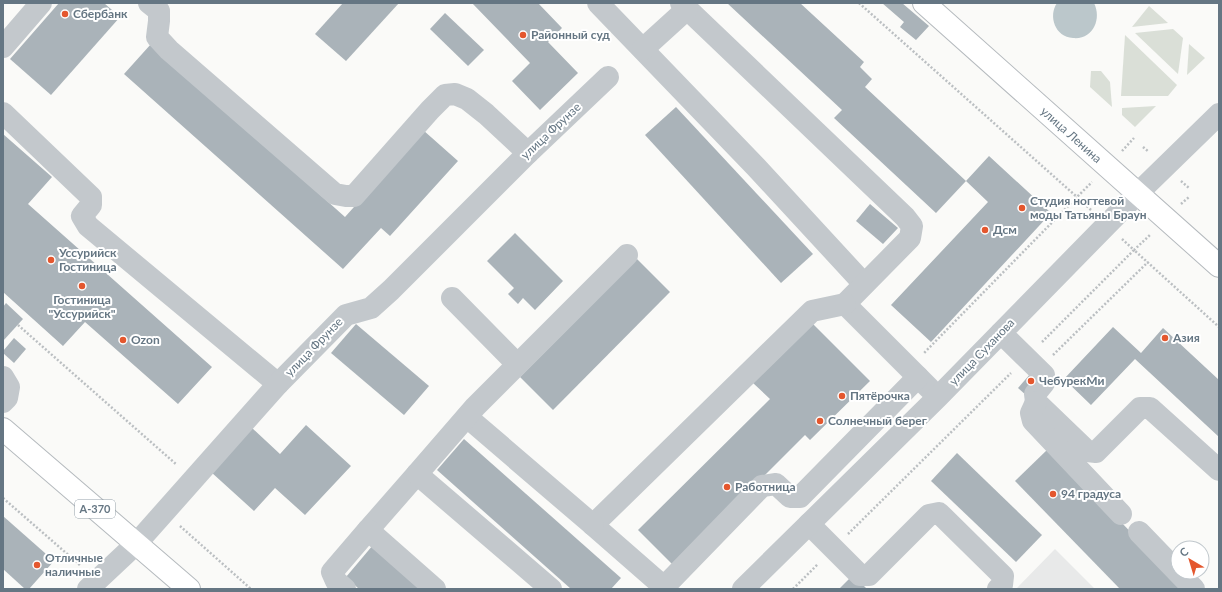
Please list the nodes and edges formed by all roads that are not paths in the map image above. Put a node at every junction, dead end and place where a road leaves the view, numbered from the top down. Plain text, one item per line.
1 (41, 3) edge
2 (149, 3) edge
3 (598, 3) edge
4 (924, 3) edge
5 (684, 6) edge
6 (3, 47) edge
7 (643, 49) junction
8 (608, 77) dead end
9 (3, 113) edge
10 (1219, 114) edge
11 (528, 153) junction
12 (1137, 194) junction
13 (627, 255) dead end
14 (1219, 266) edge
15 (864, 284) junction
16 (452, 298) dead end
17 (845, 304) junction
18 (1001, 333) junction
19 (518, 364) junction
20 (3, 377) edge
21 (918, 377) junction
22 (278, 384) junction
23 (938, 397) junction
24 (3, 402) edge
25 (1036, 402) junction
26 (467, 417) junction
27 (3, 429) edge
28 (1219, 470) edge
29 (417, 474) junction
30 (1121, 514) dead end
31 (810, 524) junction
32 (593, 525) junction
33 (368, 530) junction
34 (1139, 532) dead end
35 (136, 544) junction
36 (665, 588) edge
37 (88, 589) edge
38 (189, 589) edge
39 (345, 589) edge
40 (435, 589) edge
41 (551, 589) edge
42 (743, 589) edge
43 (998, 589) edge
44 (1194, 589) edge

1 - 6 street
2 - 11 street
3 - 7 street
4 - 12 main road, улица Ленина
5 - 7 street
5 - 15 street
7 - 15 street
8 - 11 street, улица Фрунзе
9 - 22 street
10 - 12 street, улица Суханова
11 - 22 street, улица Фрунзе
12 - 14 main road, улица Ленина
12 - 18 street, улица Суханова
13 - 19 street
15 - 17 street
16 - 19 street
17 - 21 street
17 - 32 street
18 - 23 street, улица Суханова
18 - 25 street
19 - 26 street
20 - 24 street
21 - 23 street
21 - 36 street
22 - 35 street, улица Фрунзе
23 - 31 street, улица Суханова
25 - 28 street
25 - 30 street
26 - 29 street
26 - 32 street
27 - 35 main road, А-370
29 - 33 street
29 - 41 street
31 - 42 street, улица Суханова
31 - 43 street
32 - 36 street
33 - 39 street
33 - 40 street
34 - 44 street
35 - 37 street, улица Фрунзе
35 - 38 main road, А-370

